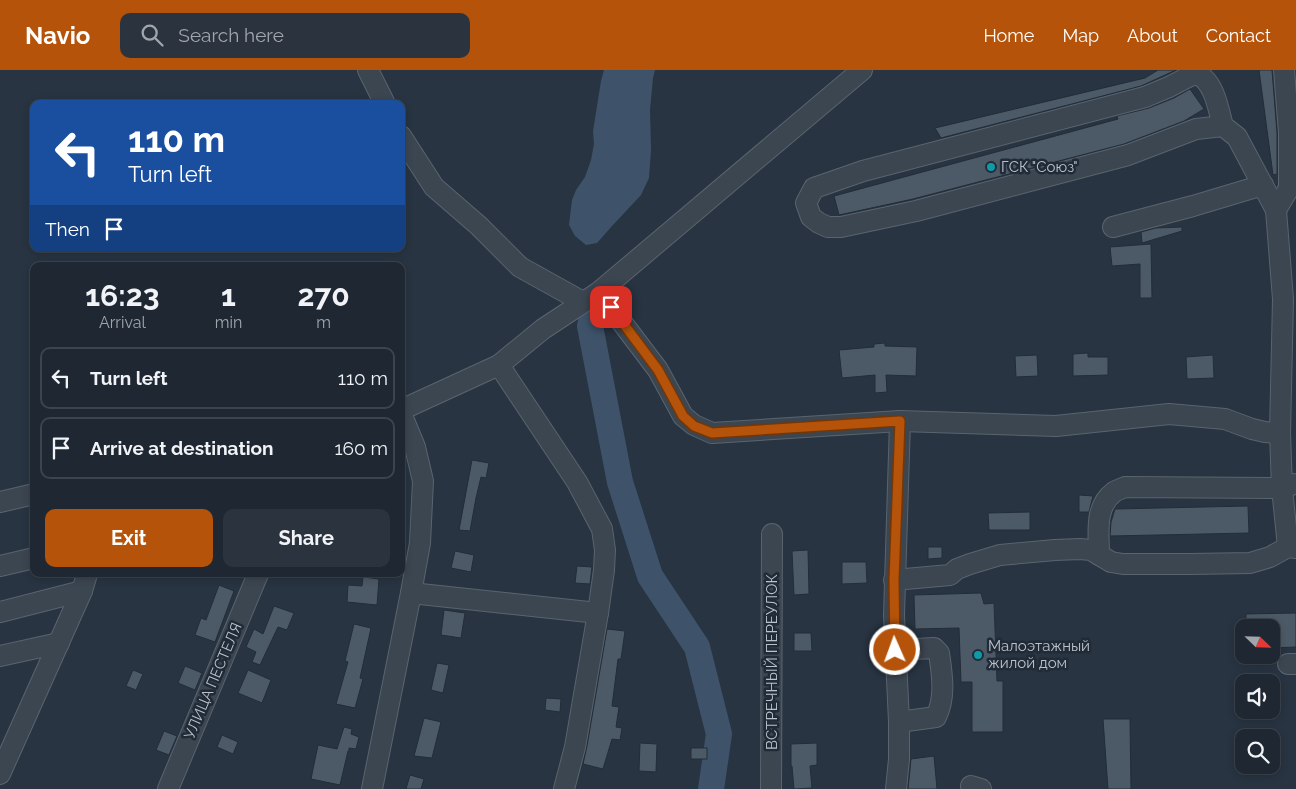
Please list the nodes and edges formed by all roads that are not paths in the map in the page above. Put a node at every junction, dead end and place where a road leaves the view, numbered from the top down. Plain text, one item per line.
1 (368, 70) edge
2 (862, 70) edge
3 (1284, 70) edge
4 (383, 100) edge
5 (1223, 126) junction
6 (405, 142) edge
7 (1263, 185) junction
8 (1276, 210) junction
9 (1113, 227) dead end
10 (591, 297) junction
11 (499, 365) junction
12 (1289, 382) edge
13 (405, 410) edge
14 (900, 421) junction
15 (405, 422) edge
16 (1285, 430) edge
17 (1288, 457) edge
18 (1289, 486) edge
19 (30, 495) edge
20 (0, 502) edge
21 (772, 534) dead end
22 (1292, 547) edge
23 (1099, 554) junction
24 (30, 559) edge
25 (0, 566) edge
26 (257, 577) edge
27 (894, 580) junction
28 (85, 582) edge
29 (412, 593) junction
30 (0, 612) edge
31 (598, 613) junction
32 (58, 643) junction
33 (895, 650) junction
34 (0, 656) edge
35 (899, 722) junction
36 (0, 774) edge
37 (168, 789) edge
38 (372, 789) edge
39 (564, 789) edge
40 (772, 789) edge
41 (896, 789) edge

1 - 4 street
2 - 10 street
3 - 8 street
5 - 5 street
5 - 7 street
6 - 10 street
7 - 8 street
7 - 9 street
8 - 12 street
10 - 11 street
10 - 14 street
11 - 13 street
11 - 31 street
12 - 16 street
14 - 16 street
14 - 27 street
15 - 29 street
16 - 17 street
17 - 18 street
18 - 22 street
18 - 23 street
19 - 20 street
21 - 40 street, ВСТРЕЧНЫЙ ПЕРЕУЛОК
22 - 23 street
23 - 27 street
24 - 25 street
26 - 37 street, УЛИЦА ПЕСТЕЛЯ
27 - 33 street
28 - 30 street
28 - 32 street
29 - 31 street
29 - 38 street
31 - 39 street
32 - 34 street
32 - 36 street
33 - 35 street
33 - 35 street
35 - 41 street

